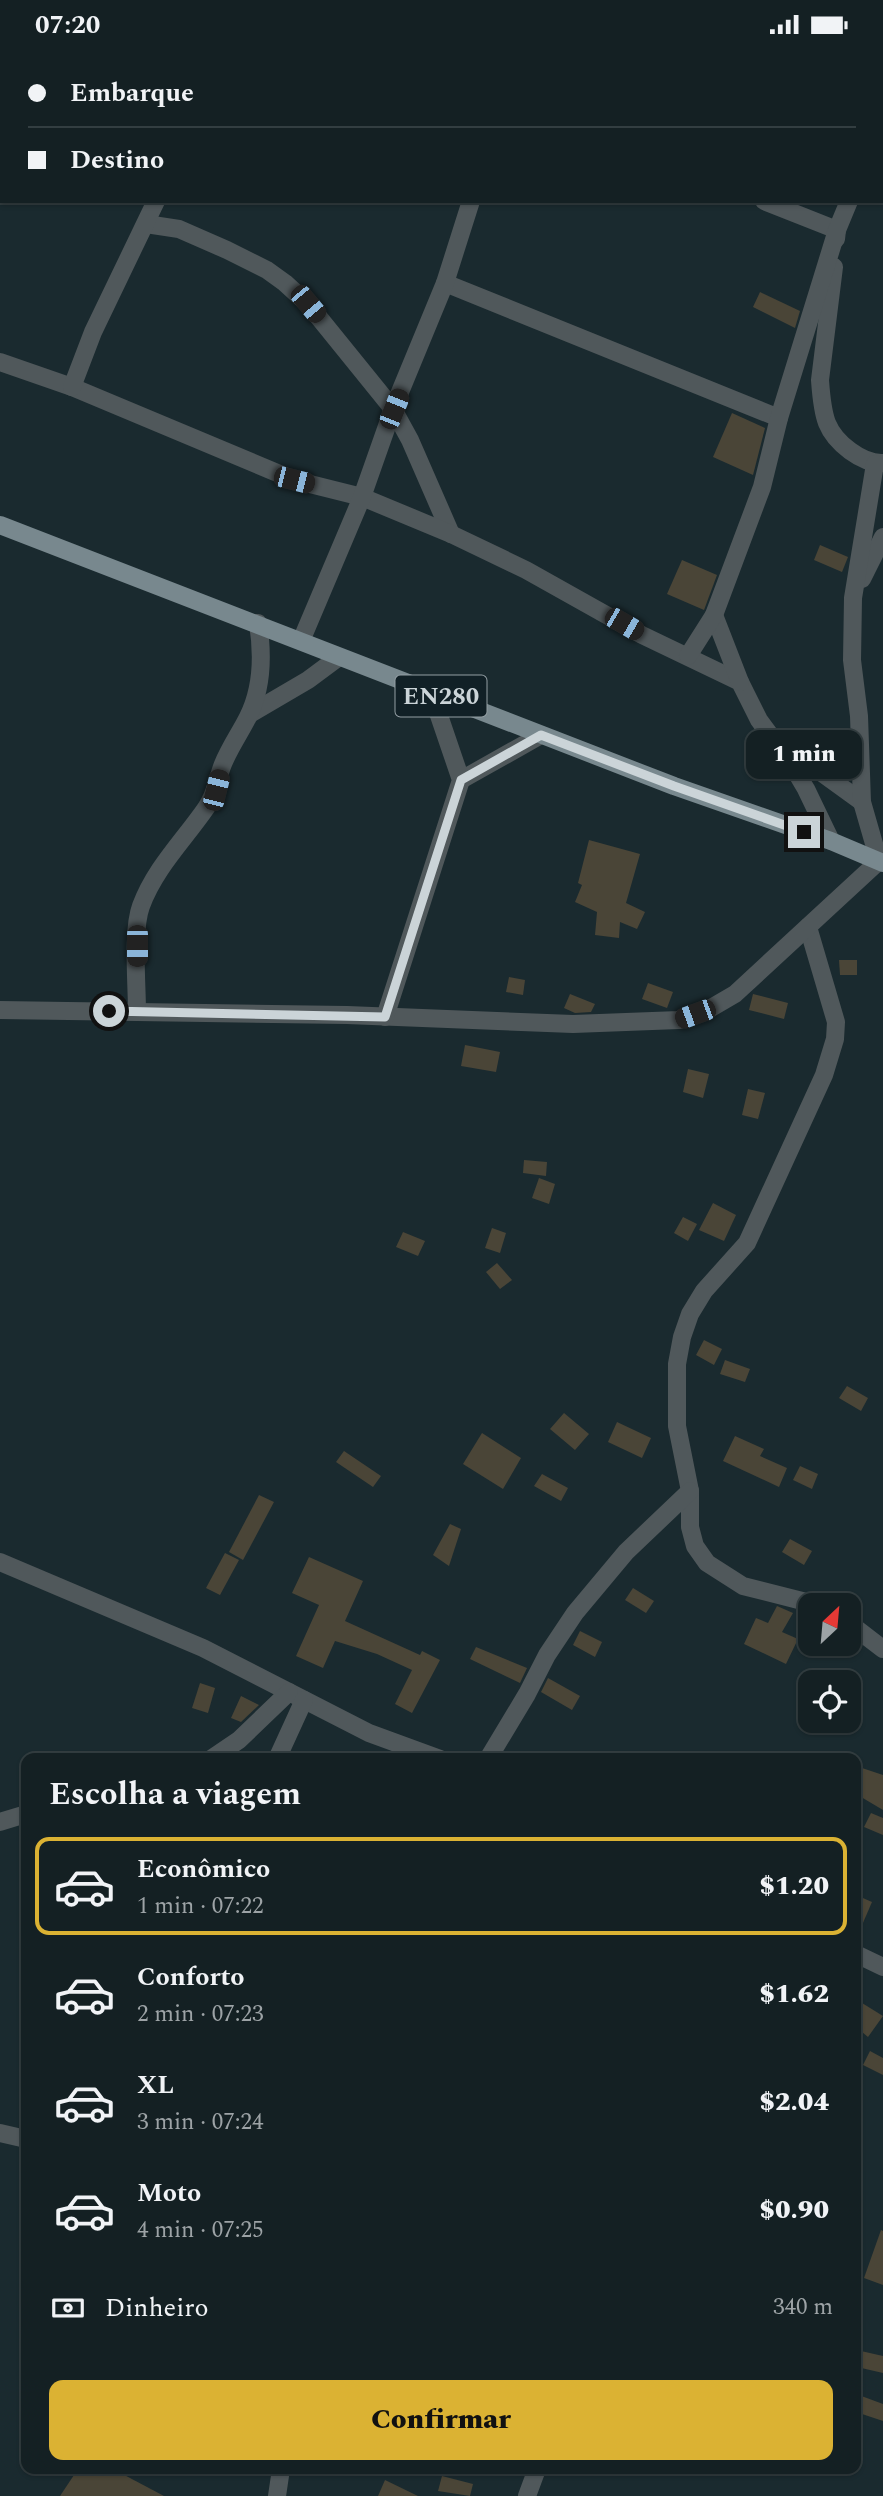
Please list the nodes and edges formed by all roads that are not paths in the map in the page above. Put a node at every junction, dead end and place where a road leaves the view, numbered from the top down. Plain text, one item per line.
1 (155, 203) edge
2 (470, 203) edge
3 (769, 203) edge
4 (848, 203) edge
5 (146, 224) junction
6 (837, 230) junction
7 (444, 283) junction
8 (0, 362) edge
9 (72, 387) junction
10 (394, 409) junction
11 (779, 418) junction
12 (879, 463) edge
13 (362, 497) junction
14 (0, 525) edge
15 (451, 534) junction
16 (883, 537) edge
17 (853, 598) junction
18 (714, 615) junction
19 (258, 623) junction
20 (301, 641) junction
21 (688, 656) junction
22 (339, 657) junction
23 (740, 683) junction
24 (431, 692) junction
25 (250, 714) junction
26 (541, 735) junction
27 (770, 736) junction
28 (461, 780) junction
29 (862, 802) junction
30 (831, 841) junction
31 (881, 862) edge
32 (808, 927) junction
33 (0, 1010) edge
34 (136, 1012) junction
35 (385, 1017) junction
36 (690, 1492) junction
37 (0, 1562) edge
38 (798, 1600) edge
39 (861, 1632) edge
40 (883, 1649) edge
41 (297, 1696) junction
42 (220, 1753) edge
43 (279, 1753) edge
44 (424, 1753) edge
45 (492, 1753) edge
46 (21, 1816) edge
47 (0, 1822) edge
48 (861, 1956) edge
49 (883, 1967) edge
50 (0, 2133) edge
51 (21, 2138) edge
52 (280, 2474) edge
53 (535, 2474) edge
54 (277, 2496) edge
55 (527, 2496) edge

1 - 5 street
2 - 7 street
3 - 6 street
4 - 6 street
5 - 9 street
5 - 10 street
6 - 11 street
6 - 12 street
7 - 10 street
7 - 11 street
8 - 9 street
9 - 13 street
10 - 13 street
10 - 15 street
11 - 18 street
12 - 17 street
13 - 15 street
13 - 20 street
14 - 19 main road, EN280
15 - 21 street
16 - 17 street
17 - 29 street
18 - 21 street
18 - 23 street
19 - 20 main road, EN280
19 - 25 street
20 - 22 main road, EN280
21 - 23 street
22 - 24 main road, EN280
22 - 25 street
23 - 27 street
24 - 26 main road, EN280
24 - 28 street
25 - 34 street
26 - 28 street
26 - 30 main road, EN280
27 - 29 street
27 - 30 street
28 - 35 street
29 - 31 street
30 - 31 main road, EN280
31 - 32 street
32 - 35 street
32 - 36 street
33 - 34 street
34 - 35 street
36 - 38 street
36 - 45 street
37 - 41 street
39 - 40 street
41 - 42 street
41 - 43 street
41 - 44 street
46 - 47 street
48 - 49 street
50 - 51 street
52 - 54 street
53 - 55 street

